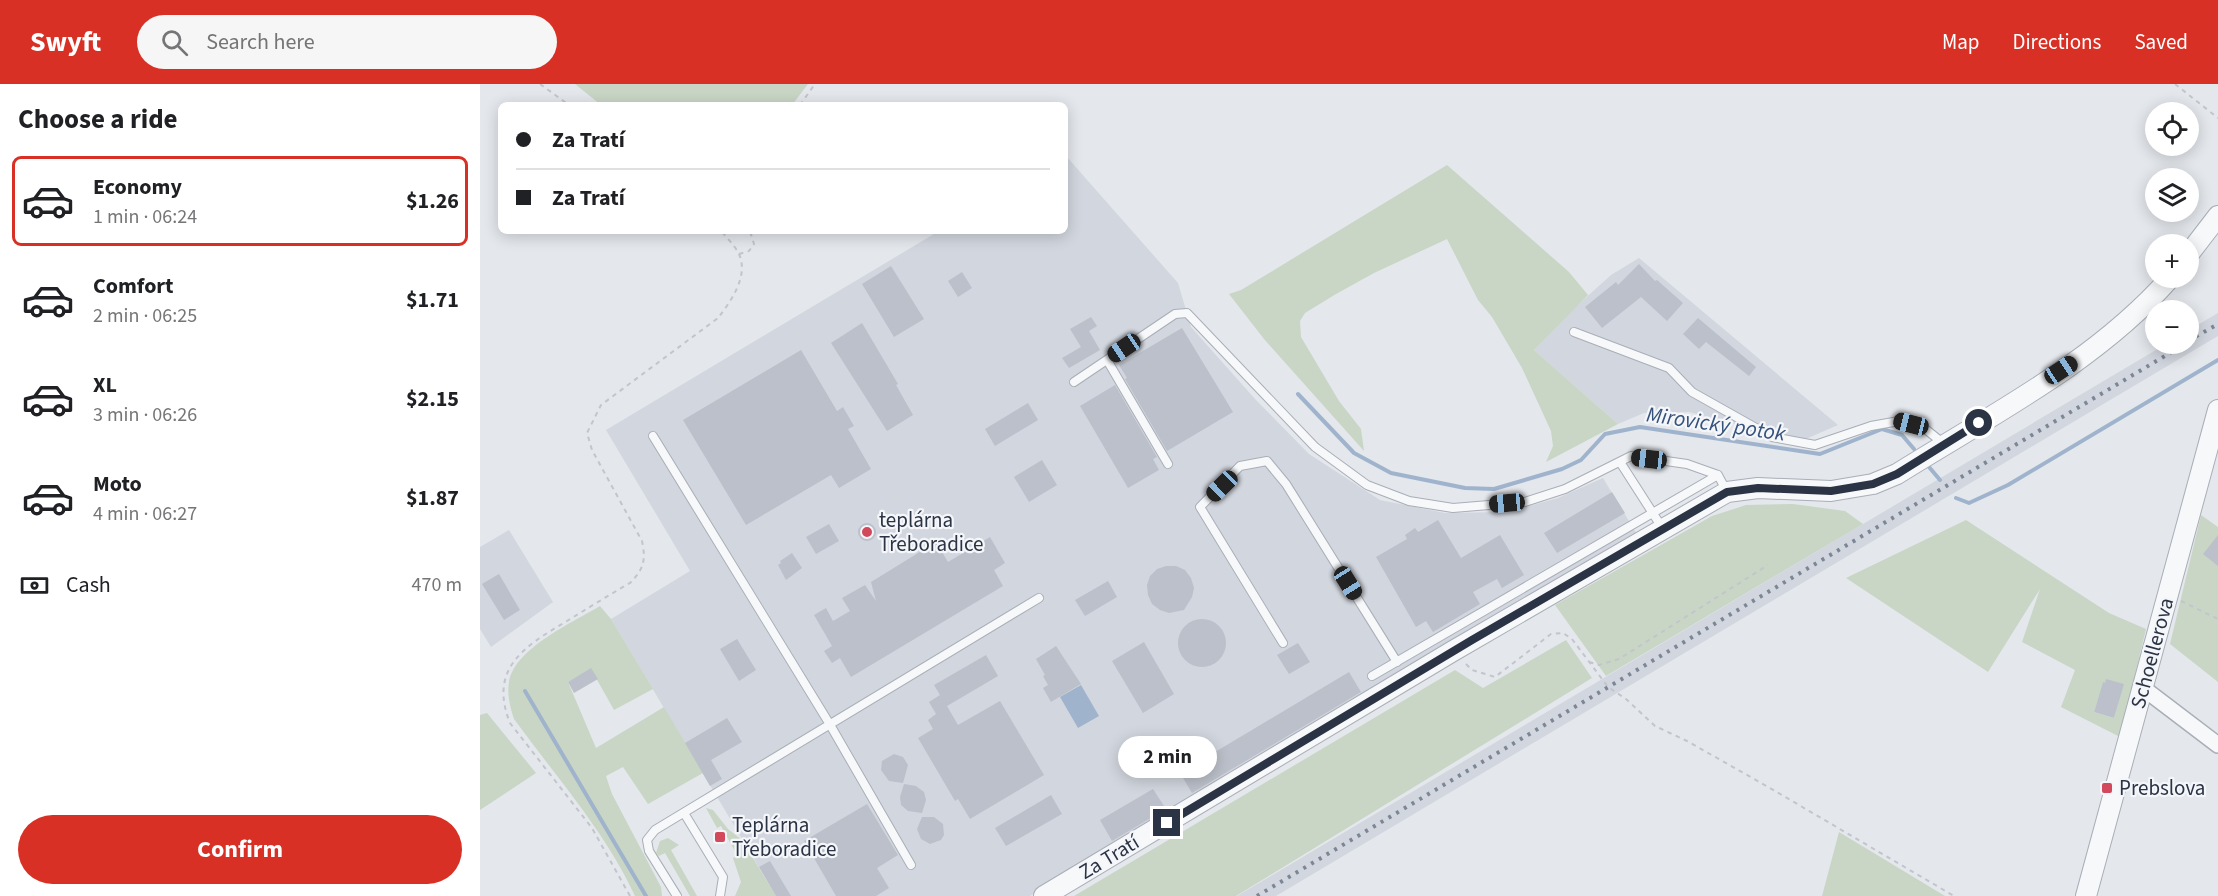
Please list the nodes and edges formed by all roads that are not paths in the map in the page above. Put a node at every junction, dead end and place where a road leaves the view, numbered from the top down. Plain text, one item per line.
1 (2218, 216) edge
2 (2199, 241) edge
3 (2159, 288) edge
4 (1574, 332) dead end
5 (1107, 360) junction
6 (1074, 382) dead end
7 (2218, 410) edge
8 (653, 436) dead end
9 (1944, 444) junction
10 (1620, 462) junction
11 (1168, 464) dead end
12 (1722, 484) junction
13 (1658, 521) junction
14 (1039, 598) dead end
15 (1283, 643) dead end
16 (1397, 662) junction
17 (1372, 676) dead end
18 (2143, 688) junction
19 (829, 723) junction
20 (2218, 746) edge
21 (684, 813) junction
22 (911, 865) dead end
23 (677, 896) edge
24 (720, 896) edge
25 (1044, 896) edge
26 (2086, 896) edge

1 - 2 street
3 - 9 street, Za Tratí
4 - 9 lane
5 - 6 lane
5 - 10 lane
5 - 11 lane
7 - 18 street, Schoellerova
8 - 19 lane
9 - 12 street, Za Tratí
10 - 12 lane
10 - 13 lane
12 - 13 street, Za Tratí
13 - 16 lane
13 - 25 street, Za Tratí
14 - 19 lane
15 - 16 lane
16 - 17 lane
18 - 20 street
18 - 26 street, Schoellerova
19 - 21 lane
19 - 22 lane
21 - 23 lane
21 - 24 lane

